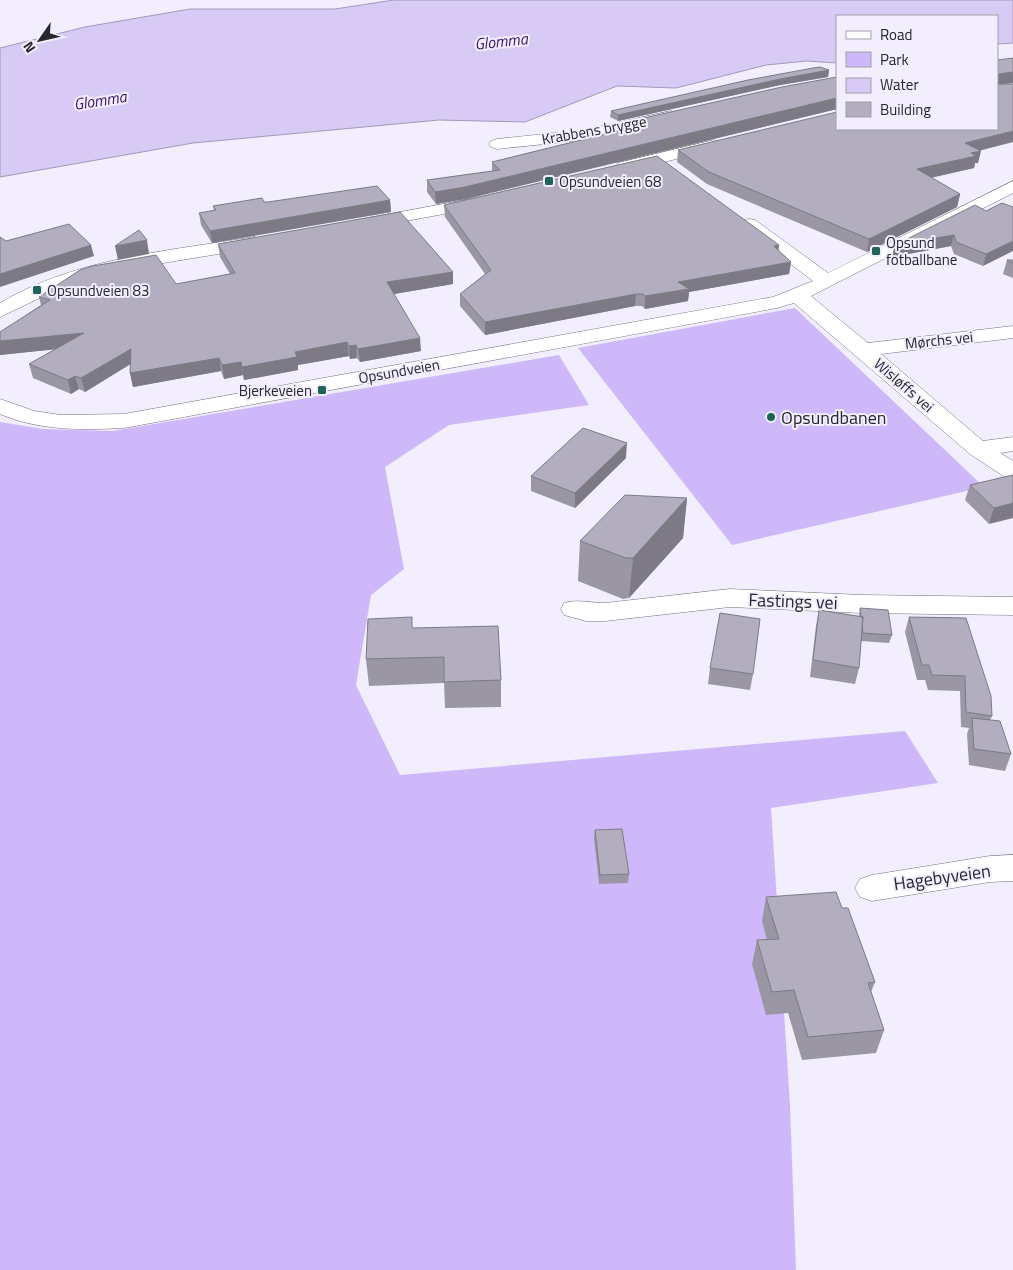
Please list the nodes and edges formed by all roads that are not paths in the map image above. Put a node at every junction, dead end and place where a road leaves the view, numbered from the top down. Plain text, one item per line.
1 (687, 112) edge
2 (734, 140) edge
3 (497, 144) dead end
4 (659, 158) junction
5 (611, 170) edge
6 (679, 173) edge
7 (1013, 186) edge
8 (496, 199) edge
9 (735, 214) edge
10 (350, 226) edge
11 (269, 240) edge
12 (828, 281) junction
13 (797, 295) junction
14 (0, 311) edge
15 (1013, 332) edge
16 (864, 350) junction
17 (0, 406) edge
18 (1013, 444) edge
19 (978, 449) junction
20 (1013, 472) edge
21 (1013, 606) edge
22 (574, 609) dead end
23 (1013, 868) edge
24 (872, 888) dead end

1 - 3 street, Krabbens brygge
2 - 4 street
4 - 5 street
4 - 6 street
7 - 12 street
8 - 10 street
9 - 12 street
11 - 14 street
12 - 13 street
13 - 16 street, Wisløffs vei
13 - 17 street, Opsundveien
15 - 16 street, Mørchs vei
16 - 19 street, Wisløffs vei
18 - 19 street
19 - 20 street, Wisløffs vei
21 - 22 street, Fastings vei
23 - 24 street, Hagebyveien

